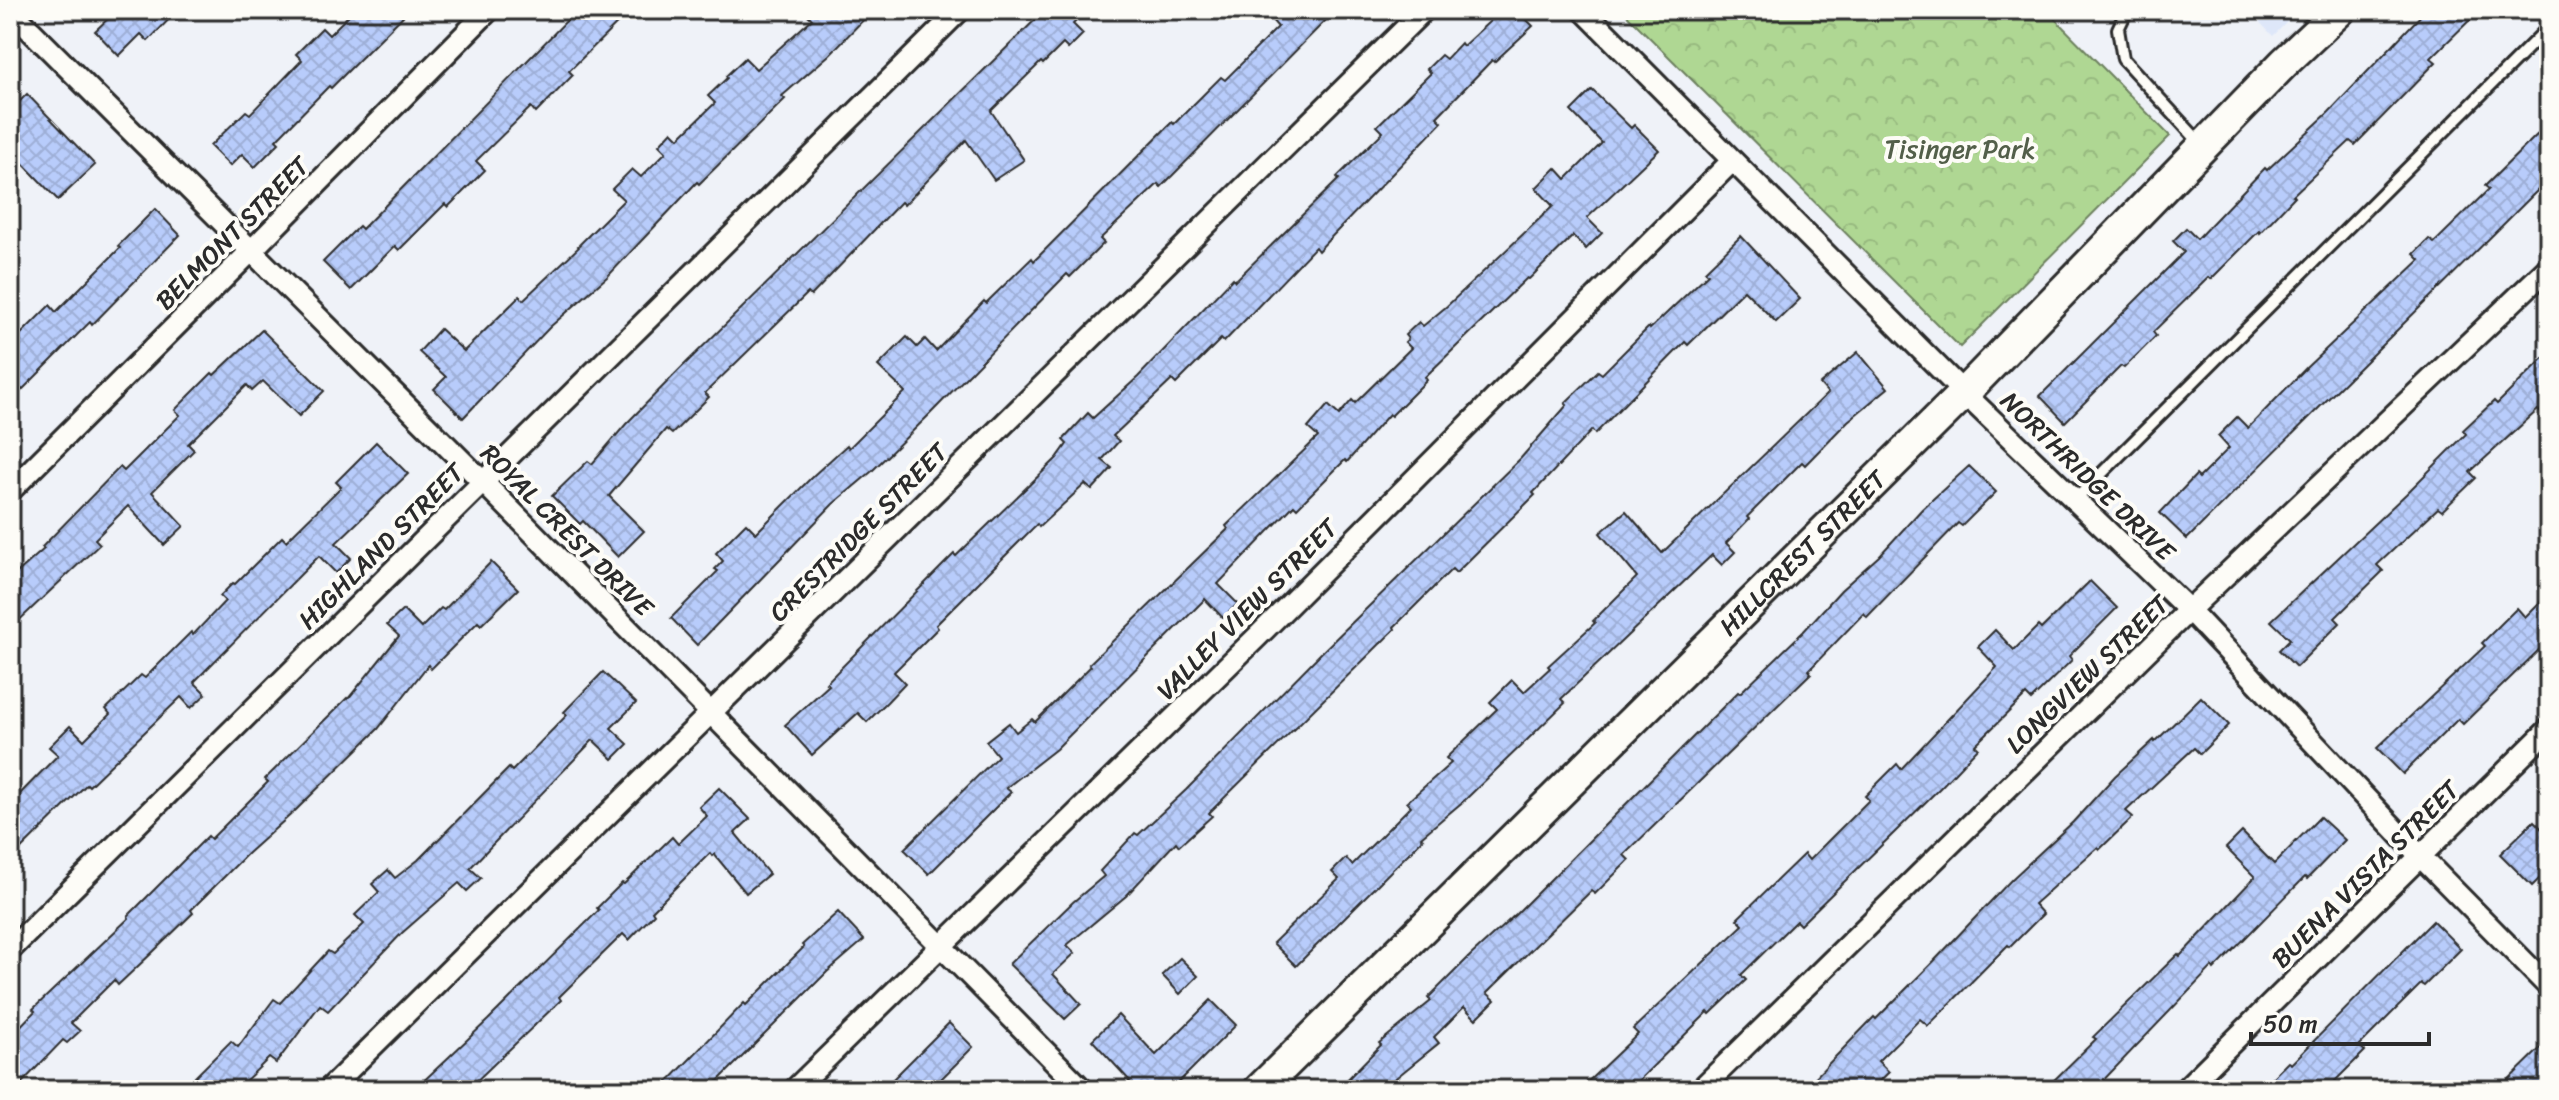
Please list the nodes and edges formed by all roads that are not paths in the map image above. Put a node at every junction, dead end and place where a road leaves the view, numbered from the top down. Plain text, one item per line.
1 (10, 10) edge
2 (489, 10) edge
3 (960, 10) edge
4 (1424, 10) edge
5 (1583, 10) edge
6 (2127, 10) edge
7 (2327, 17) edge
8 (2549, 27) edge
9 (2203, 147) junction
10 (1732, 161) junction
11 (251, 251) junction
12 (2549, 267) edge
13 (1964, 393) junction
14 (483, 482) junction
15 (10, 491) edge
16 (2075, 500) junction
17 (2189, 610) junction
18 (711, 713) junction
19 (2549, 729) edge
20 (2420, 856) junction
21 (943, 946) junction
22 (10, 950) edge
23 (2549, 987) edge
24 (328, 1090) edge
25 (794, 1090) edge
26 (1083, 1090) edge
27 (1259, 1090) edge
28 (1700, 1090) edge
29 (2184, 1090) edge

1 - 11 street, ROYAL CREST DRIVE
2 - 11 street, BELMONT STREET
3 - 14 street, HIGHLAND STREET
4 - 18 street, CRESTRIDGE STREET
5 - 10 street, NORTHRIDGE DRIVE
6 - 9 lane
7 - 9 street, HILLCREST STREET
8 - 16 lane
9 - 13 street, HILLCREST STREET
10 - 13 street, NORTHRIDGE DRIVE
10 - 21 street, VALLEY VIEW STREET
11 - 14 street, ROYAL CREST DRIVE
11 - 15 street, BELMONT STREET
12 - 17 street, LONGVIEW STREET
13 - 16 street, NORTHRIDGE DRIVE
13 - 27 street, HILLCREST STREET
14 - 18 street, ROYAL CREST DRIVE
14 - 22 street, HIGHLAND STREET
16 - 17 street, NORTHRIDGE DRIVE
17 - 20 street, NORTHRIDGE DRIVE
17 - 28 street, LONGVIEW STREET
18 - 21 street, ROYAL CREST DRIVE
18 - 24 street, CRESTRIDGE STREET
19 - 20 street, BUENA VISTA STREET
20 - 23 street, NORTHRIDGE DRIVE
20 - 29 street, BUENA VISTA STREET
21 - 25 street, VALLEY VIEW STREET
21 - 26 street, ROYAL CREST DRIVE

